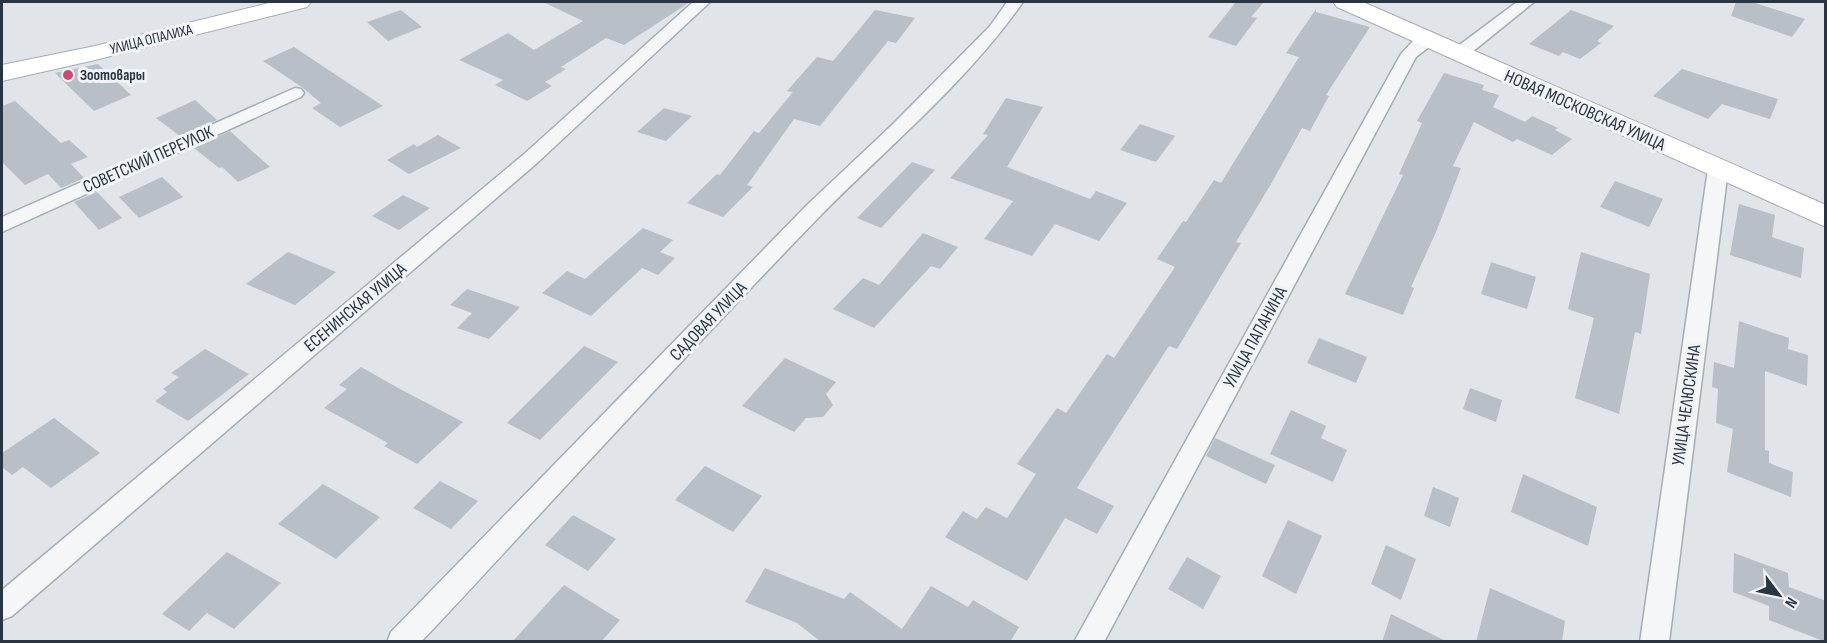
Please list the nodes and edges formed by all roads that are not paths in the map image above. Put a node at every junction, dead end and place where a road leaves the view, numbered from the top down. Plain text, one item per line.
1 (299, 2) edge
2 (702, 2) edge
3 (1015, 2) edge
4 (1345, 2) edge
5 (1526, 2) edge
6 (1430, 40) junction
7 (1460, 53) junction
8 (2, 73) edge
9 (295, 93) dead end
10 (1718, 169) junction
11 (1826, 217) edge
12 (2, 225) edge
13 (2, 607) edge
14 (401, 642) edge
15 (1088, 642) edge
16 (1654, 642) edge

1 - 8 street, УЛИЦА ОПАЛИХА
2 - 13 street, ЕСЕНИНСКАЯ УЛИЦА
3 - 14 street, САДОВАЯ УЛИЦА
4 - 6 street, НОВАЯ МОСКОВСКАЯ УЛИЦА
5 - 7 street
6 - 7 street, НОВАЯ МОСКОВСКАЯ УЛИЦА
6 - 15 street, УЛИЦА ПАПАНИНА
7 - 10 street, НОВАЯ МОСКОВСКАЯ УЛИЦА
9 - 12 street, СОВЕТСКИЙ ПЕРЕУЛОК
10 - 11 street, НОВАЯ МОСКОВСКАЯ УЛИЦА
10 - 16 street, УЛИЦА ЧЕЛЮСКИНА

